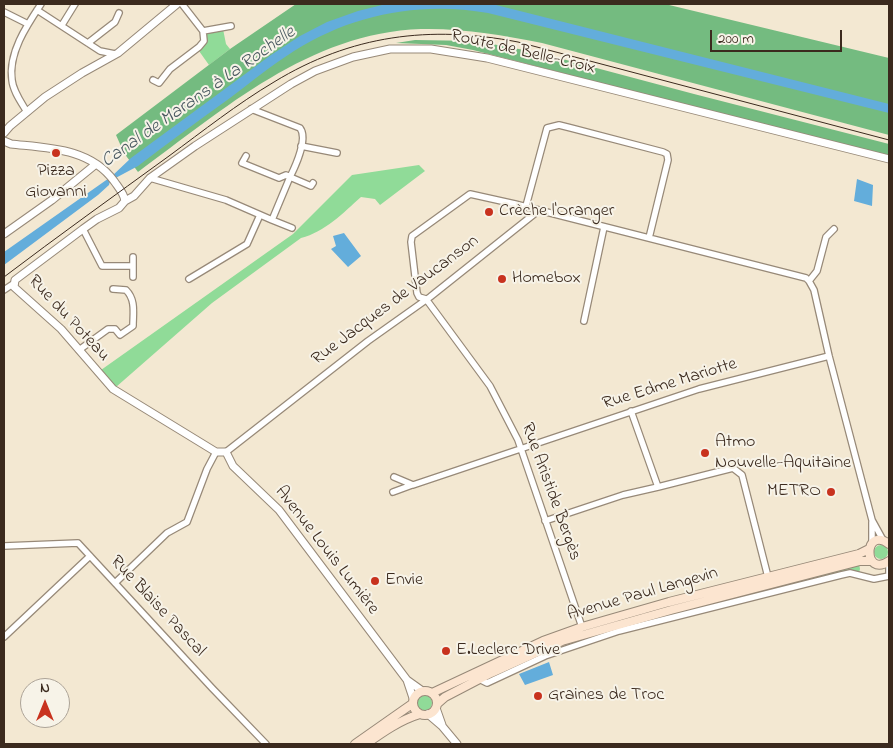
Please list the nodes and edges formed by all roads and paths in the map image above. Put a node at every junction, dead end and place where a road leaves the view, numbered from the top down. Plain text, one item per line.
1 (41, 4) edge
2 (75, 4) edge
3 (176, 4) edge
4 (182, 4) edge
5 (36, 10) junction
6 (4, 12) edge
7 (119, 13) dead end
8 (28, 24) junction
9 (62, 25) junction
10 (231, 26) dead end
11 (203, 31) junction
12 (88, 43) junction
13 (100, 51) junction
14 (115, 54) junction
15 (105, 60) junction
16 (153, 80) dead end
17 (251, 109) junction
18 (27, 112) junction
19 (4, 138) edge
20 (301, 146) junction
21 (337, 153) dead end
22 (246, 156) dead end
23 (86, 159) junction
24 (889, 159) edge
25 (96, 164) junction
26 (88, 170) junction
27 (290, 177) junction
28 (150, 178) junction
29 (313, 183) dead end
30 (125, 201) junction
31 (526, 206) junction
32 (538, 211) junction
33 (260, 215) junction
34 (272, 220) junction
35 (604, 226) junction
36 (292, 228) dead end
37 (83, 229) junction
38 (834, 230) dead end
39 (4, 234) edge
40 (649, 238) junction
41 (133, 257) dead end
42 (133, 266) junction
43 (133, 277) dead end
44 (189, 279) dead end
45 (809, 281) junction
46 (13, 284) junction
47 (113, 289) dead end
48 (4, 290) edge
49 (426, 299) junction
50 (584, 321) dead end
51 (79, 350) junction
52 (829, 356) junction
53 (631, 411) junction
54 (521, 449) junction
55 (216, 452) junction
56 (226, 452) junction
57 (394, 477) dead end
58 (413, 485) junction
59 (658, 487) junction
60 (393, 492) dead end
61 (872, 520) junction
62 (545, 521) junction
63 (888, 543) edge
64 (4, 546) edge
65 (870, 547) junction
66 (90, 556) junction
67 (876, 562) junction
68 (889, 562) edge
69 (888, 576) edge
70 (768, 577) junction
71 (115, 583) junction
72 (774, 583) junction
73 (671, 609) junction
74 (582, 627) junction
75 (4, 637) edge
76 (406, 680) junction
77 (421, 690) junction
78 (432, 692) junction
79 (412, 701) junction
80 (436, 706) junction
81 (424, 714) junction
82 (442, 726) junction
83 (266, 744) edge
84 (355, 744) edge
85 (366, 744) edge
86 (456, 744) edge

1 - 5 street
2 - 9 street
3 - 14 street
4 - 11 street
5 - 8 street
5 - 9 street
6 - 8 street
7 - 12 street
8 - 18 street
9 - 12 street
10 - 11 street
11 - 16 street
12 - 13 street
13 - 14 street
13 - 15 street
14 - 15 street
15 - 18 street
17 - 20 street
17 - 24 street, Route de Belle-Croix
17 - 28 street, Route de Belle-Croix
18 - 19 street
19 - 23 street
20 - 21 street
20 - 27 street
22 - 27 street
23 - 25 street
23 - 26 street
25 - 26 street
25 - 30 street
26 - 39 street
27 - 29 street
27 - 34 street
28 - 30 street, Route de Belle-Croix
28 - 33 street
30 - 37 street, Rue du Poteau
31 - 32 street
31 - 40 street
31 - 49 street, Rue Aristide Bergès
32 - 35 street
32 - 49 street, Rue Jacques de Vaucanson
33 - 34 street
33 - 44 street
34 - 36 street
35 - 40 street
35 - 50 street
37 - 42 street
37 - 46 street, Rue du Poteau
38 - 45 street
40 - 45 street
41 - 42 street
42 - 43 street
45 - 52 street
46 - 48 street
46 - 51 street, Rue du Poteau
47 - 51 street
49 - 54 street, Rue Aristide Bergès
49 - 56 street, Rue Jacques de Vaucanson
51 - 55 street, Rue du Poteau
52 - 53 street, Rue Edme Mariotte
52 - 61 street
53 - 54 street, Rue Edme Mariotte
53 - 59 street
54 - 58 street, Rue Edme Mariotte
54 - 62 street, Rue Aristide Bergès
55 - 56 street
55 - 71 street
56 - 76 street, Avenue Louis Lumière
57 - 58 street
58 - 60 street, Rue Edme Mariotte
59 - 62 street
59 - 70 street
61 - 63 street
61 - 65 street
62 - 74 street, Rue Aristide Bergès
63 - 65 main road, Avenue Paul Langevin
64 - 66 street, Rue Blaise Pascal
65 - 67 main road
65 - 70 main road, Avenue Paul Langevin
66 - 71 street, Rue Blaise Pascal
66 - 75 street
67 - 68 main road, Avenue Paul Langevin
67 - 69 street
67 - 72 main road, Avenue Paul Langevin
68 - 69 street
69 - 73 street
70 - 72 street
70 - 73 main road, Avenue Paul Langevin
71 - 83 street, Rue Blaise Pascal
72 - 73 main road, Avenue Paul Langevin
73 - 74 main road, Avenue Paul Langevin
73 - 80 main road, Avenue Paul Langevin
74 - 78 main road, Avenue Paul Langevin
76 - 77 street, Avenue Louis Lumière
76 - 79 street, Avenue Louis Lumière
77 - 78 main road
77 - 79 main road
78 - 80 main road
79 - 81 main road
79 - 84 main road
80 - 81 main road
80 - 82 street
81 - 82 street
81 - 85 main road
82 - 86 street

